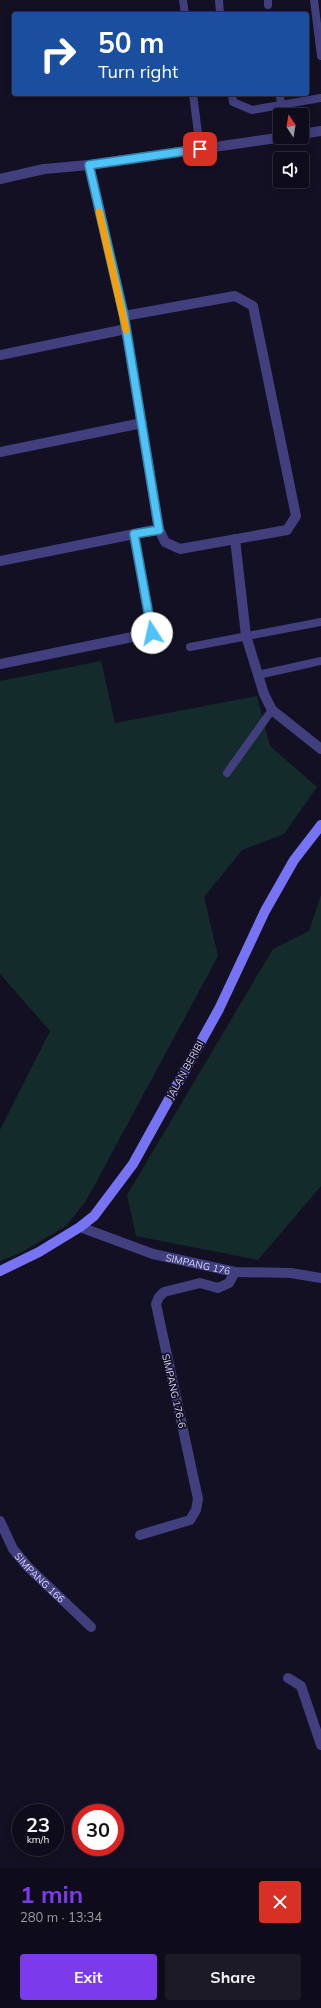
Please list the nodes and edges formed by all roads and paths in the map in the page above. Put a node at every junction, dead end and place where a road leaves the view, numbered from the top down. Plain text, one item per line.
1 (185, 0) edge
2 (219, 0) edge
3 (314, 0) edge
4 (184, 12) edge
5 (220, 12) edge
6 (321, 56) edge
7 (195, 96) edge
8 (232, 96) edge
9 (280, 96) edge
10 (321, 98) edge
11 (281, 106) junction
12 (321, 131) edge
13 (309, 133) edge
14 (273, 139) edge
15 (200, 149) junction
16 (89, 165) junction
17 (0, 179) edge
18 (124, 316) junction
19 (126, 329) junction
20 (0, 355) edge
21 (142, 423) junction
22 (0, 452) edge
23 (159, 530) junction
24 (134, 534) junction
25 (235, 539) junction
26 (0, 561) edge
27 (321, 622) edge
28 (246, 636) junction
29 (190, 647) dead end
30 (321, 660) edge
31 (0, 664) edge
32 (258, 675) junction
33 (272, 710) junction
34 (321, 749) edge
35 (227, 773) dead end
36 (321, 825) edge
37 (80, 1227) junction
38 (0, 1271) edge
39 (235, 1272) junction
40 (321, 1278) edge
41 (0, 1521) edge
42 (140, 1534) dead end
43 (91, 1627) dead end
44 (288, 1678) dead end
45 (321, 1745) edge

1 - 4 lane
2 - 5 lane
3 - 6 lane
7 - 15 lane
8 - 11 lane
9 - 11 lane
10 - 11 lane
12 - 13 street
14 - 15 street
15 - 16 street
16 - 17 street
16 - 18 street
18 - 19 street
18 - 25 street
19 - 20 street
19 - 21 street
21 - 22 street
21 - 23 street
23 - 24 street
23 - 25 street
24 - 26 street
24 - 31 street
25 - 28 street
27 - 28 lane
28 - 29 lane
28 - 32 street
30 - 32 lane
32 - 33 street
33 - 34 street
33 - 35 lane
36 - 37 main road, JALAN BERIBI
37 - 38 main road, JALAN BERIBI
37 - 39 street, SIMPANG 176
39 - 40 street, SIMPANG 176
39 - 42 street, SIMPANG 176-6
41 - 43 street, SIMPANG 166
44 - 45 street

